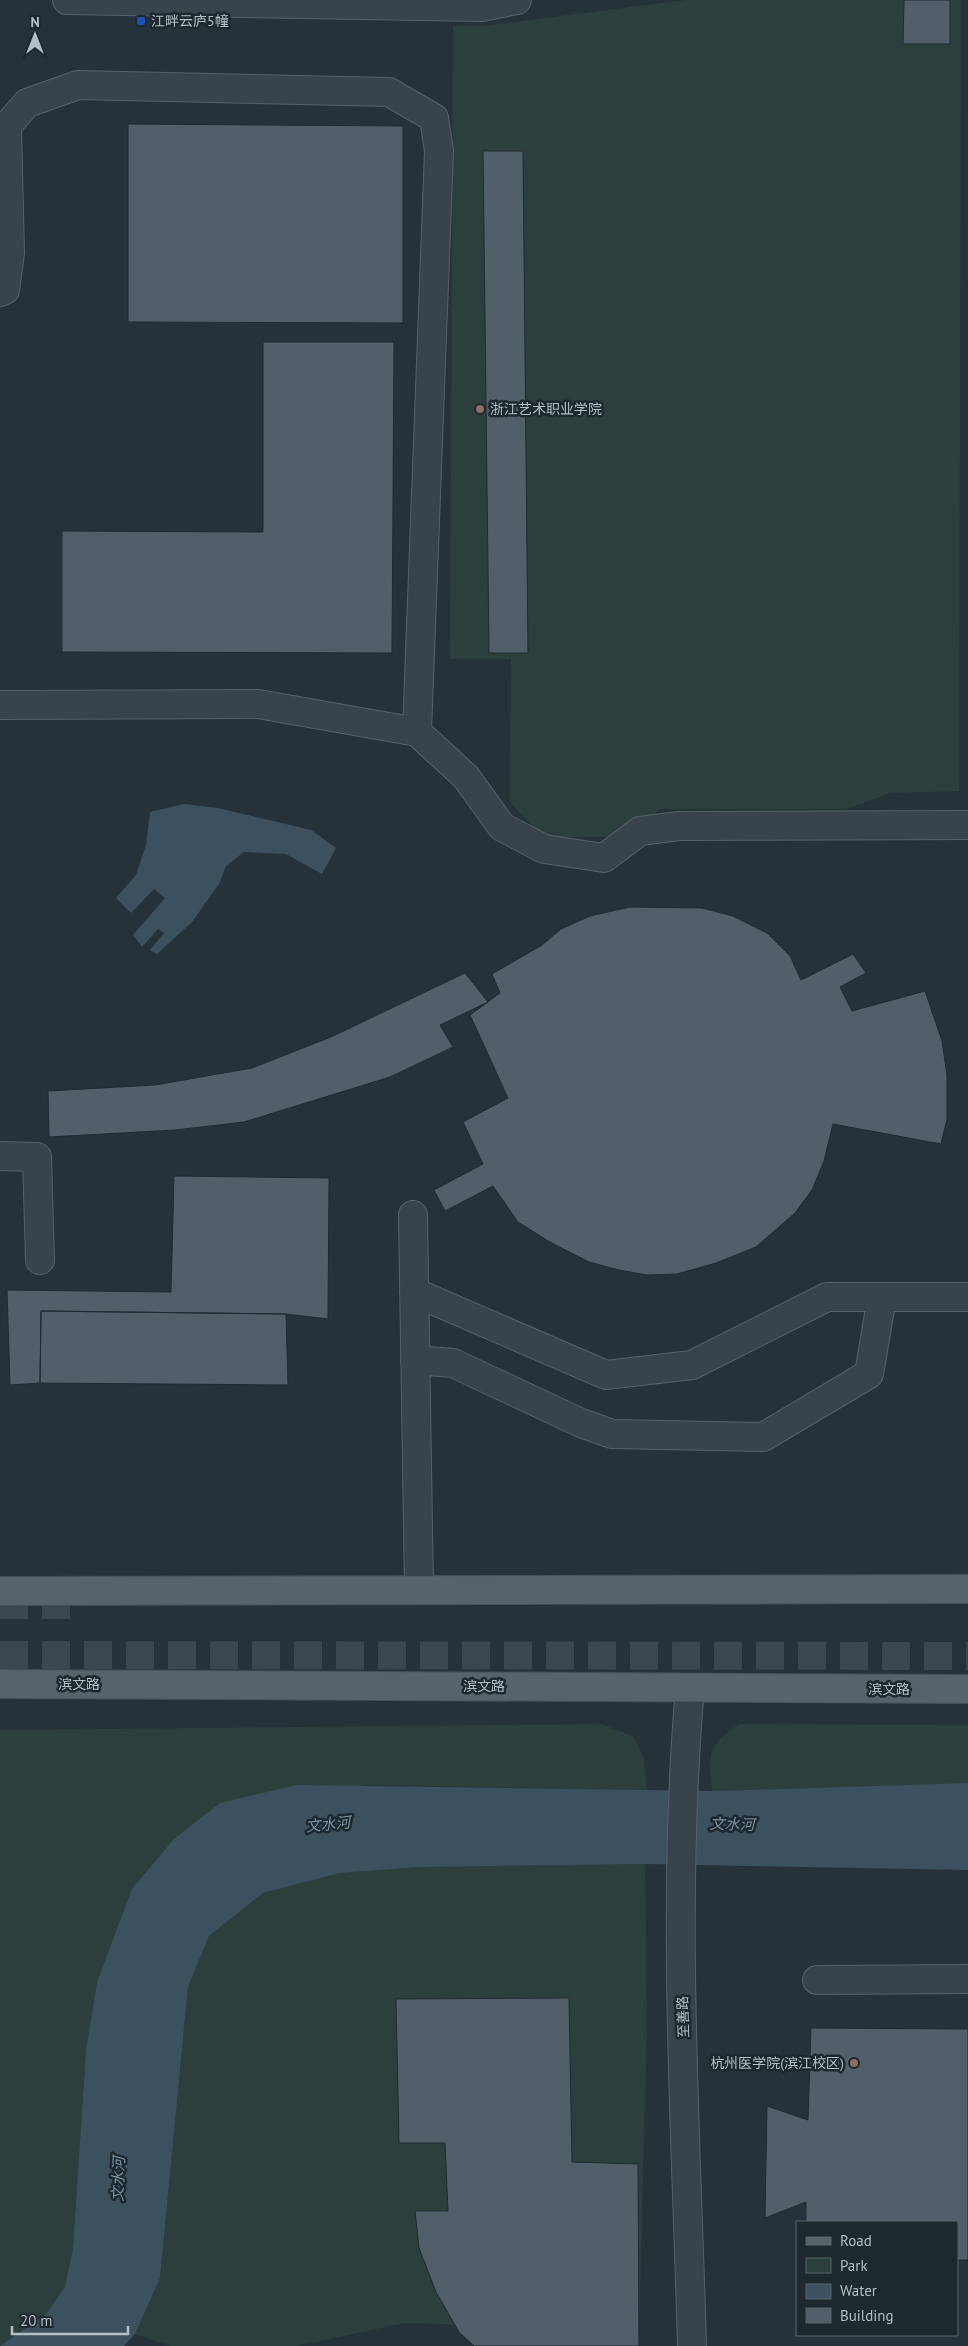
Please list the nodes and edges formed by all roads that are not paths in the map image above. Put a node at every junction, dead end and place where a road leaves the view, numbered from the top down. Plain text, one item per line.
1 (68, 0) edge
2 (517, 0) edge
3 (338, 2) edge
4 (0, 292) edge
5 (0, 705) edge
6 (417, 732) junction
7 (968, 825) edge
8 (0, 1156) edge
9 (412, 1215) dead end
10 (40, 1260) dead end
11 (414, 1292) junction
12 (882, 1297) junction
13 (968, 1297) edge
14 (415, 1360) junction
15 (968, 1588) edge
16 (419, 1590) junction
17 (0, 1591) edge
18 (0, 1684) edge
19 (690, 1688) junction
20 (968, 1689) edge
21 (968, 1979) edge
22 (817, 1980) dead end
23 (692, 2346) edge

1 - 3 street
2 - 3 street
4 - 6 street
5 - 6 street
6 - 7 street
8 - 10 street
9 - 11 street
11 - 12 street
11 - 14 street
12 - 13 street
12 - 14 street
14 - 16 street
15 - 16 main road
16 - 17 main road
18 - 19 main road, 滨文路
19 - 20 main road, 滨文路
19 - 23 street, 至善路
21 - 22 street

